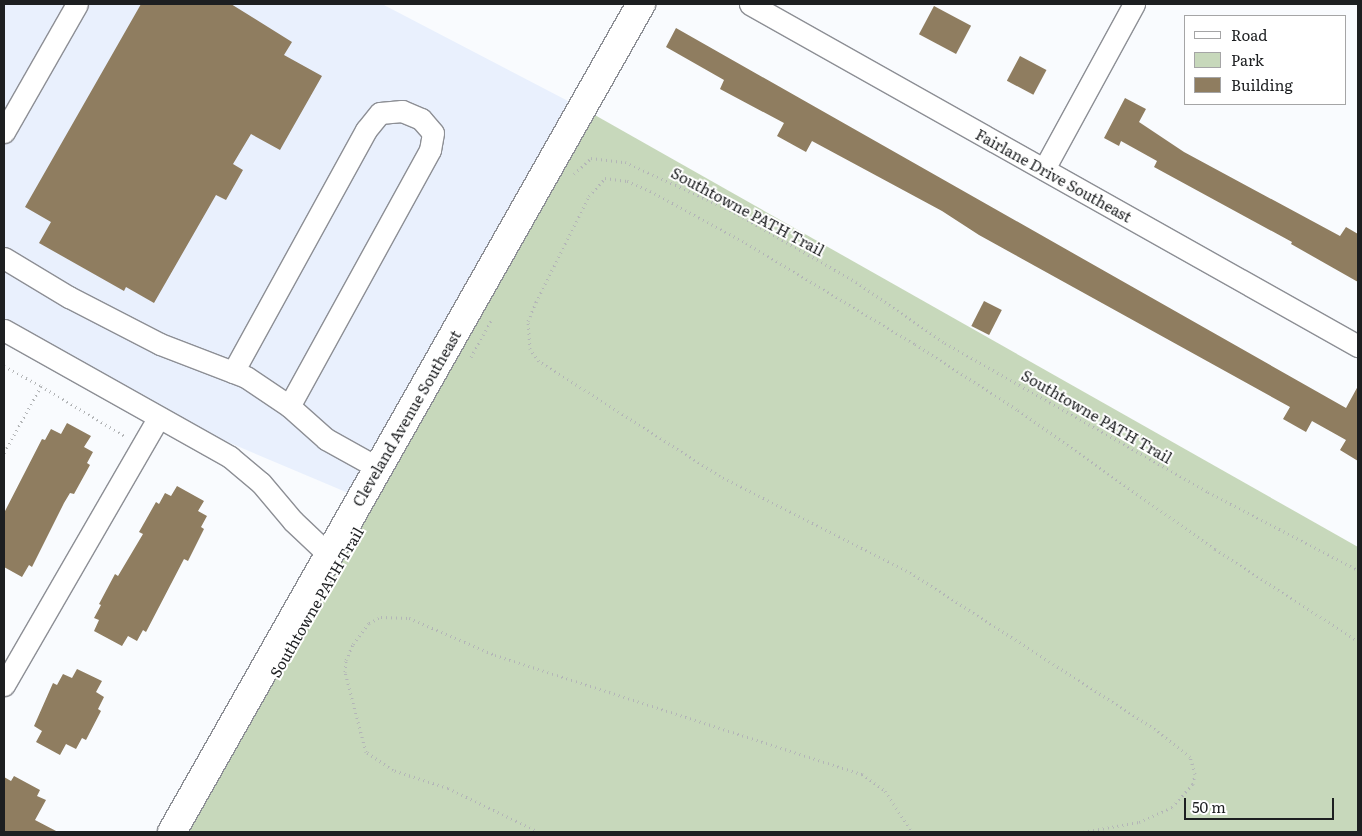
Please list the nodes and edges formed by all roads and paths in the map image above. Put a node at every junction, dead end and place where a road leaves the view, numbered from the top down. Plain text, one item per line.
1 (77, 4) edge
2 (641, 4) edge
3 (750, 4) edge
4 (1134, 4) edge
5 (4, 132) edge
6 (1044, 169) junction
7 (570, 178) dead end
8 (4, 258) edge
9 (496, 312) dead end
10 (4, 330) edge
11 (1358, 346) edge
12 (468, 362) dead end
13 (4, 366) edge
14 (233, 372) junction
15 (41, 386) junction
16 (289, 406) junction
17 (158, 418) junction
18 (121, 445) dead end
19 (4, 453) edge
20 (378, 468) junction
21 (329, 555) junction
22 (1358, 570) edge
23 (1358, 641) edge
24 (4, 685) edge
25 (172, 832) edge
26 (539, 832) edge
27 (912, 832) edge
28 (1083, 832) edge

1 - 5 street
2 - 20 main road, Cleveland Avenue Southeast
3 - 6 street, Fairlane Drive Southeast
4 - 6 street
6 - 11 street, Fairlane Drive Southeast
7 - 22 path, Southtowne PATH Trail
8 - 14 street
9 - 12 path
10 - 17 street
13 - 15 path
14 - 16 street
14 - 16 street
15 - 18 path
15 - 19 path
16 - 20 street
17 - 21 street
17 - 24 street
20 - 21 main road, Cleveland Avenue Southeast
21 - 25 main road, Cleveland Avenue Southeast
23 - 28 path
26 - 27 path

